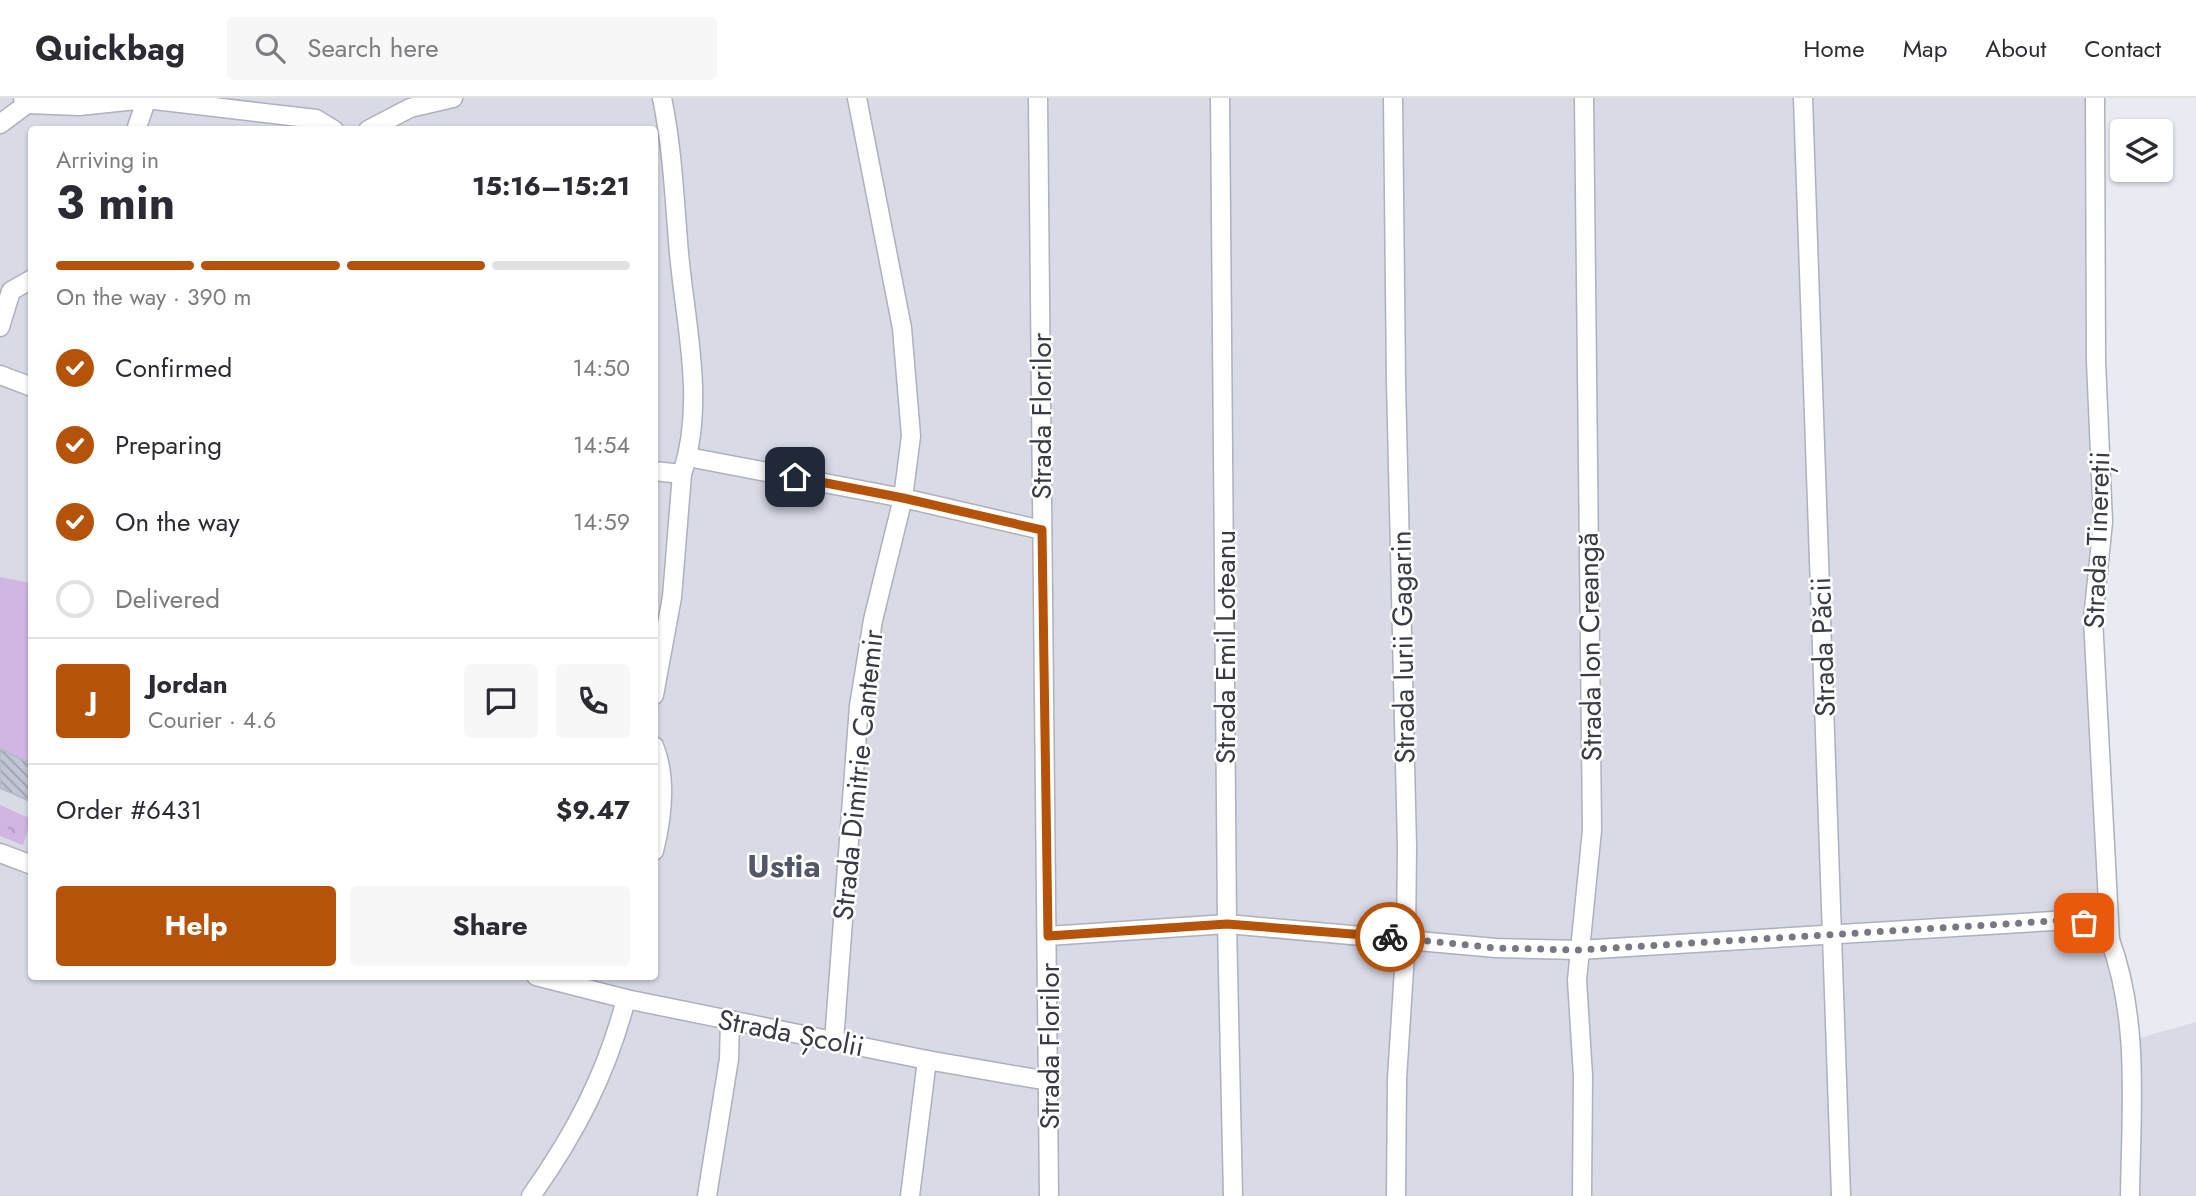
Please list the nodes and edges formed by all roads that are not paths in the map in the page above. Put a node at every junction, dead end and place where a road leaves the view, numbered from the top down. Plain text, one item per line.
1 (453, 98) edge
2 (662, 98) edge
3 (857, 98) edge
4 (1038, 98) edge
5 (1220, 98) edge
6 (1394, 98) edge
7 (1584, 98) edge
8 (1803, 98) edge
9 (2095, 98) edge
10 (146, 99) edge
11 (25, 101) edge
12 (0, 124) edge
13 (137, 126) edge
14 (327, 126) edge
15 (376, 126) edge
16 (28, 280) edge
17 (6, 287) edge
18 (0, 327) edge
19 (0, 375) edge
20 (28, 386) edge
21 (685, 465) junction
22 (658, 470) edge
23 (903, 498) junction
24 (1042, 530) junction
25 (658, 673) edge
26 (658, 769) edge
27 (658, 836) edge
28 (0, 853) edge
29 (28, 864) edge
30 (1227, 924) junction
31 (1834, 933) junction
32 (1048, 936) junction
33 (1406, 938) junction
34 (2110, 940) junction
35 (1579, 950) junction
36 (559, 980) edge
37 (618, 990) edge
38 (730, 1020) junction
39 (834, 1041) junction
40 (927, 1060) junction
41 (1048, 1081) junction
42 (531, 1196) edge
43 (707, 1196) edge
44 (910, 1196) edge
45 (1049, 1196) edge
46 (1233, 1196) edge
47 (1396, 1196) edge
48 (1582, 1196) edge
49 (1840, 1196) edge
50 (2130, 1196) edge

1 - 15 street
2 - 21 street
3 - 23 street, Strada Dimitrie Cantemir
4 - 24 street, Strada Florilor
5 - 30 street, Strada Emil Loteanu
6 - 33 street, Strada Iurii Gagarin
7 - 35 street, Strada Ion Creangă
8 - 31 street, Strada Păcii
9 - 34 street, Strada Tinereții
10 - 11 street
10 - 13 street
10 - 14 street
11 - 12 street
16 - 17 street
17 - 18 street
19 - 20 street
21 - 22 street
21 - 23 street
21 - 25 street
23 - 24 street
23 - 39 street, Strada Dimitrie Cantemir
24 - 32 street, Strada Florilor
26 - 27 street
28 - 29 street
30 - 32 street
30 - 33 street
30 - 46 street, Strada Emil Loteanu
31 - 34 street
31 - 35 street
31 - 49 street, Strada Păcii
32 - 41 street, Strada Florilor
33 - 35 street
33 - 47 street, Strada Iurii Gagarin
34 - 50 street, Strada Tinereții
35 - 48 street, Strada Ion Creangă
36 - 37 street, Strada Școlii
37 - 38 street, Strada Școlii
37 - 42 street
38 - 39 street, Strada Școlii
38 - 43 street
39 - 40 street, Strada Școlii
40 - 41 street, Strada Școlii
40 - 44 street
41 - 45 street, Strada Florilor

